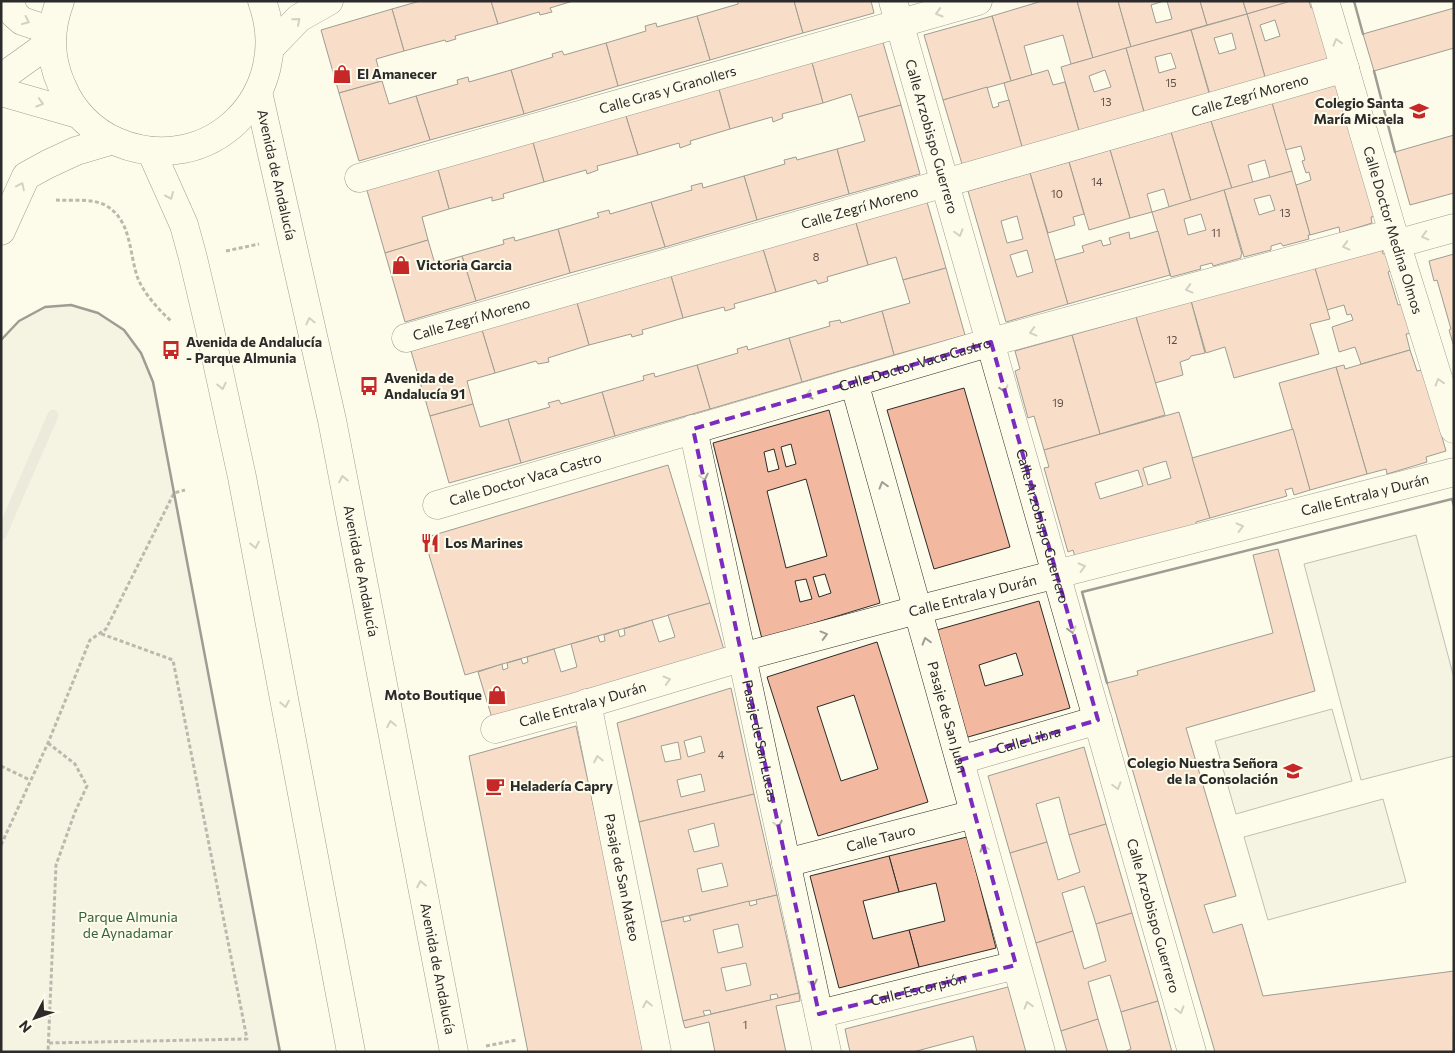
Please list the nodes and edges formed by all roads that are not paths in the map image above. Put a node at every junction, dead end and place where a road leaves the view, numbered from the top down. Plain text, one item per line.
1 (10, 1) edge
2 (60, 1) edge
3 (262, 1) edge
4 (329, 1) edge
5 (978, 1) edge
6 (1325, 1) edge
7 (896, 13) edge
8 (52, 36) junction
9 (270, 48) junction
10 (1345, 68) junction
11 (1, 78) edge
12 (1, 92) edge
13 (258, 92) junction
14 (78, 114) junction
15 (113, 140) junction
16 (150, 151) junction
17 (359, 178) dead end
18 (945, 184) junction
19 (1454, 228) edge
20 (1, 231) edge
21 (1395, 238) junction
22 (406, 338) dead end
23 (991, 342) junction
24 (854, 382) junction
25 (1454, 429) edge
26 (693, 430) junction
27 (1454, 472) edge
28 (437, 505) dead end
29 (1056, 574) junction
30 (917, 610) junction
31 (743, 657) junction
32 (587, 703) junction
33 (1098, 720) junction
34 (495, 729) dead end
35 (960, 760) junction
36 (974, 814) junction
37 (786, 863) junction
38 (1016, 964) junction
39 (819, 1014) junction
40 (352, 1052) edge
41 (454, 1052) edge
42 (657, 1052) edge
43 (827, 1052) edge
44 (1041, 1052) edge
45 (1192, 1052) edge

1 -> 8 street
2 - 8 street
3 - 9 street
9 -> 4 street
5 -> 7 street, Calle Gras y Granollers
10 -> 6 street, Calle Doctor Medina Olmos
7 - 17 street, Calle Gras y Granollers
7 - 18 street, Calle Arzobispo Guerrero
8 - 11 street
8 - 14 street
9 - 13 street
10 - 18 street, Calle Zegrí Moreno
10 - 21 street, Calle Doctor Medina Olmos
12 -> 14 street
13 - 16 street
41 -> 13 street, Avenida de Andalucía
14 - 15 street
15 - 16 street
20 -> 15 street
16 -> 40 street
18 - 22 street, Calle Zegrí Moreno
18 -> 23 street, Calle Arzobispo Guerrero
19 -> 21 street, Calle Doctor Vaca Castro
21 -> 23 street, Calle Doctor Vaca Castro
25 -> 21 street, Calle Doctor Medina Olmos
23 - 24 street, Calle Doctor Vaca Castro
23 -> 29 street, Calle Arzobispo Guerrero
24 -> 26 street, Calle Doctor Vaca Castro
30 -> 24 street, Pasaje de San Juan
26 - 28 street, Calle Doctor Vaca Castro
26 -> 31 street, Pasaje de San Lucas
29 -> 27 street, Calle Entrala y Durán
29 - 30 street, Calle Entrala y Durán
29 -> 33 street, Calle Arzobispo Guerrero
31 -> 30 street, Calle Entrala y Durán
35 -> 30 street, Pasaje de San Juan
32 -> 31 street, Calle Entrala y Durán
31 -> 37 street, Pasaje de San Lucas
32 - 34 street, Calle Entrala y Durán
42 -> 32 street, Pasaje de San Mateo
33 - 35 street, Calle Libra
33 -> 45 street, Calle Arzobispo Guerrero
35 - 36 street, Pasaje de San Juan
36 - 37 street, Calle Tauro
38 -> 36 street, Pasaje de San Juan
37 -> 39 street, Pasaje de San Lucas
38 - 39 street, Calle Escorpión
44 -> 38 street, Pasaje de San Juan
39 - 43 street, Pasaje de San Lucas

